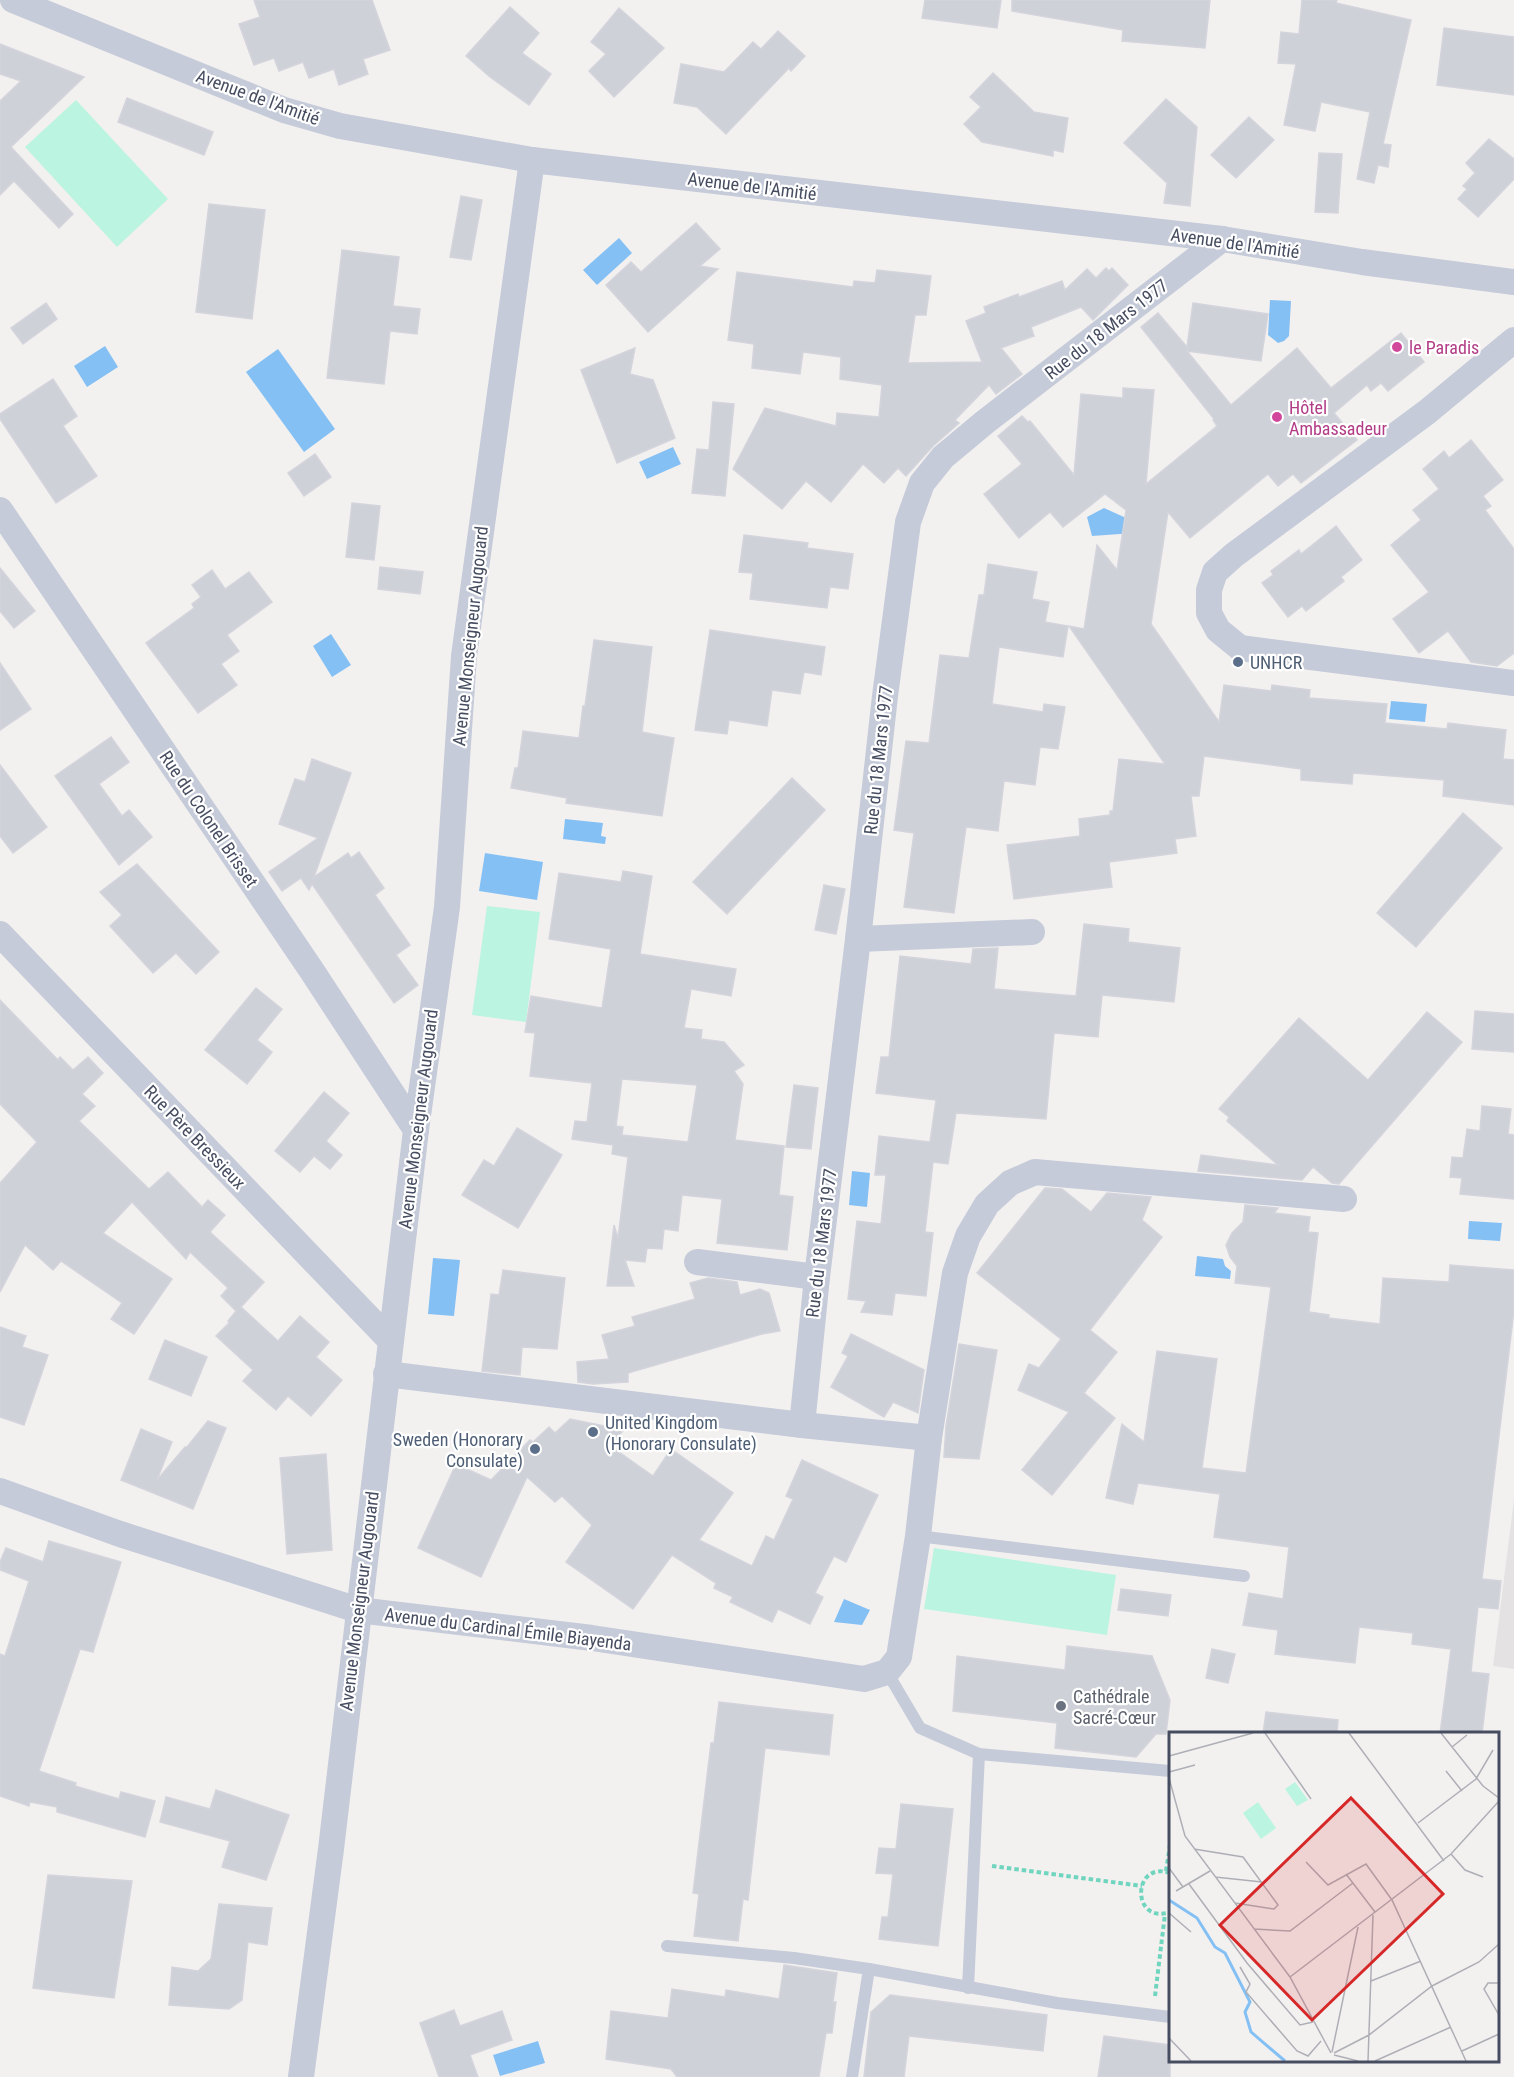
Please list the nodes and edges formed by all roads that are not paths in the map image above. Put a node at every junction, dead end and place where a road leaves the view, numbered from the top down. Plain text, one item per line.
1 (13, 0) edge
2 (532, 160) junction
3 (1222, 239) junction
4 (1514, 282) edge
5 (1514, 340) edge
6 (0, 510) edge
7 (1514, 683) edge
8 (1032, 932) dead end
9 (0, 934) edge
10 (858, 939) junction
11 (416, 1130) junction
12 (1344, 1199) dead end
13 (697, 1262) dead end
14 (817, 1277) junction
15 (390, 1340) junction
16 (386, 1374) junction
17 (802, 1425) junction
18 (929, 1438) junction
19 (0, 1491) edge
20 (918, 1536) junction
21 (1244, 1576) dead end
22 (358, 1610) junction
23 (887, 1672) junction
24 (979, 1754) junction
25 (1169, 1771) edge
26 (667, 1946) dead end
27 (869, 1969) junction
28 (968, 1988) junction
29 (1169, 2017) edge
30 (301, 2077) edge
31 (852, 2077) edge

1 - 2 street, Avenue de l'Amitié
2 - 3 street, Avenue de l'Amitié
2 - 11 street, Avenue Monseigneur Augouard
3 - 4 street, Avenue de l'Amitié
3 - 10 street, Rue du 18 Mars 1977
5 - 7 street
6 - 11 street, Rue du Colonel Brisset
8 - 10 street
9 - 15 street, Rue Père Bressieux
10 - 14 street, Rue du 18 Mars 1977
11 - 15 street, Avenue Monseigneur Augouard
12 - 18 street
13 - 14 street
14 - 17 street, Rue du 18 Mars 1977
15 - 16 street, Avenue Monseigneur Augouard
16 - 17 street
16 - 22 street, Avenue Monseigneur Augouard
17 - 18 street
18 - 20 street
19 - 22 street, Avenue du Cardinal Émile Biayenda
20 - 21 lane
20 - 23 street
22 - 23 street, Avenue du Cardinal Émile Biayenda
22 - 30 street, Avenue Monseigneur Augouard
23 - 24 lane
24 - 25 lane
24 - 28 lane
26 - 27 lane
27 - 28 lane
27 - 31 lane
28 - 29 lane

